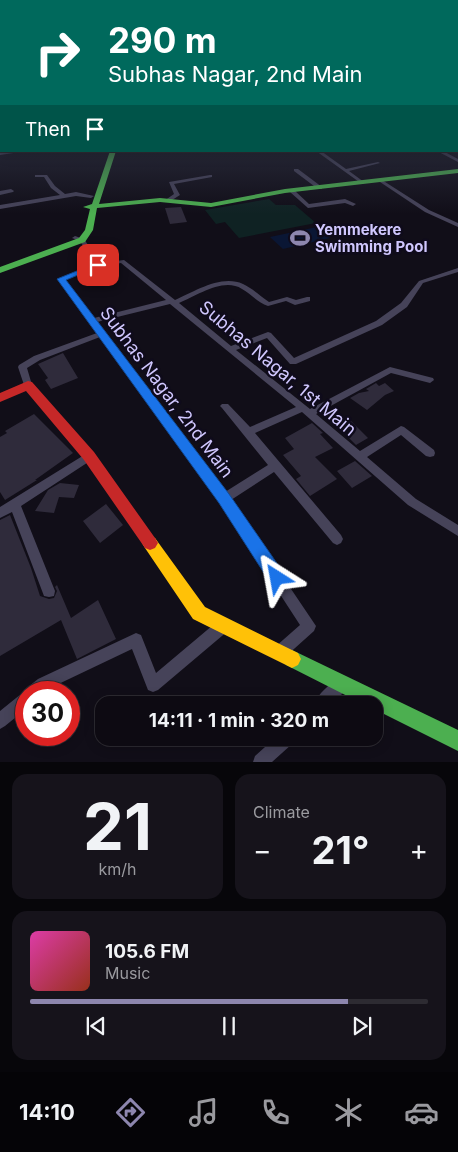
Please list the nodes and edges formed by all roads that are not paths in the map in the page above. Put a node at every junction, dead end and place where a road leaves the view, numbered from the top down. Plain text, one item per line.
1 (17, 152) edge
2 (108, 152) edge
3 (113, 152) edge
4 (319, 152) edge
5 (441, 152) edge
6 (0, 154) edge
7 (458, 161) edge
8 (378, 163) dead end
9 (296, 170) dead end
10 (345, 171) junction
11 (458, 171) edge
12 (37, 176) dead end
13 (210, 176) dead end
14 (382, 181) junction
15 (362, 183) junction
16 (320, 188) junction
17 (11, 191) dead end
18 (292, 191) junction
19 (0, 193) edge
20 (64, 196) junction
21 (167, 201) junction
22 (90, 203) junction
23 (353, 204) dead end
24 (0, 207) edge
25 (458, 225) edge
26 (78, 239) junction
27 (0, 264) edge
28 (98, 265) junction
29 (0, 270) edge
30 (458, 270) edge
31 (307, 299) dead end
32 (173, 302) junction
33 (92, 321) junction
34 (101, 334) junction
35 (230, 349) junction
36 (430, 380) dead end
37 (28, 385) junction
38 (0, 398) edge
39 (225, 406) dead end
40 (307, 410) junction
41 (248, 432) junction
42 (430, 453) dead end
43 (89, 456) junction
44 (360, 457) junction
45 (275, 466) junction
46 (224, 499) junction
47 (14, 503) junction
48 (0, 512) edge
49 (458, 531) edge
50 (337, 539) dead end
51 (49, 590) dead end
52 (224, 625) junction
53 (279, 653) junction
54 (49, 681) edge
55 (342, 684) junction
56 (329, 696) edge
57 (15, 708) edge
58 (0, 721) edge
59 (458, 741) edge
60 (278, 746) edge
61 (261, 762) edge

1 - 6 street
2 - 22 street
3 - 22 street
4 - 10 street
5 - 7 street
8 - 10 street
9 - 16 street
10 - 15 street
11 - 14 street
12 - 20 street
13 - 21 street
14 - 15 street
14 - 25 street
15 - 16 street
16 - 18 street
17 - 19 street
18 - 21 street
18 - 23 street
20 - 22 street
20 - 24 street
21 - 22 street
22 - 26 street
26 - 27 street
26 - 28 street
26 - 29 street
28 - 32 street, Subhas Nagar, 1st Main
28 - 33 street, Subhas Nagar, 2nd Main
30 - 35 street
31 - 32 street
32 - 33 street
32 - 35 street, Subhas Nagar, 1st Main
33 - 34 street, Subhas Nagar, 2nd Main
34 - 37 street
34 - 46 street, Subhas Nagar, 2nd Main
35 - 40 street, Subhas Nagar, 1st Main
36 - 40 street
37 - 38 street
37 - 43 street
39 - 41 street
40 - 41 street
40 - 44 street, Subhas Nagar, 1st Main
41 - 45 street
42 - 44 street
43 - 47 street
43 - 52 street
44 - 49 street, Subhas Nagar, 1st Main
45 - 46 street
45 - 50 street
46 - 53 street, Subhas Nagar, 2nd Main
47 - 48 street
47 - 51 street
52 - 53 street
52 - 54 street
53 - 55 street
55 - 56 street
55 - 59 street
57 - 58 street
60 - 61 street

